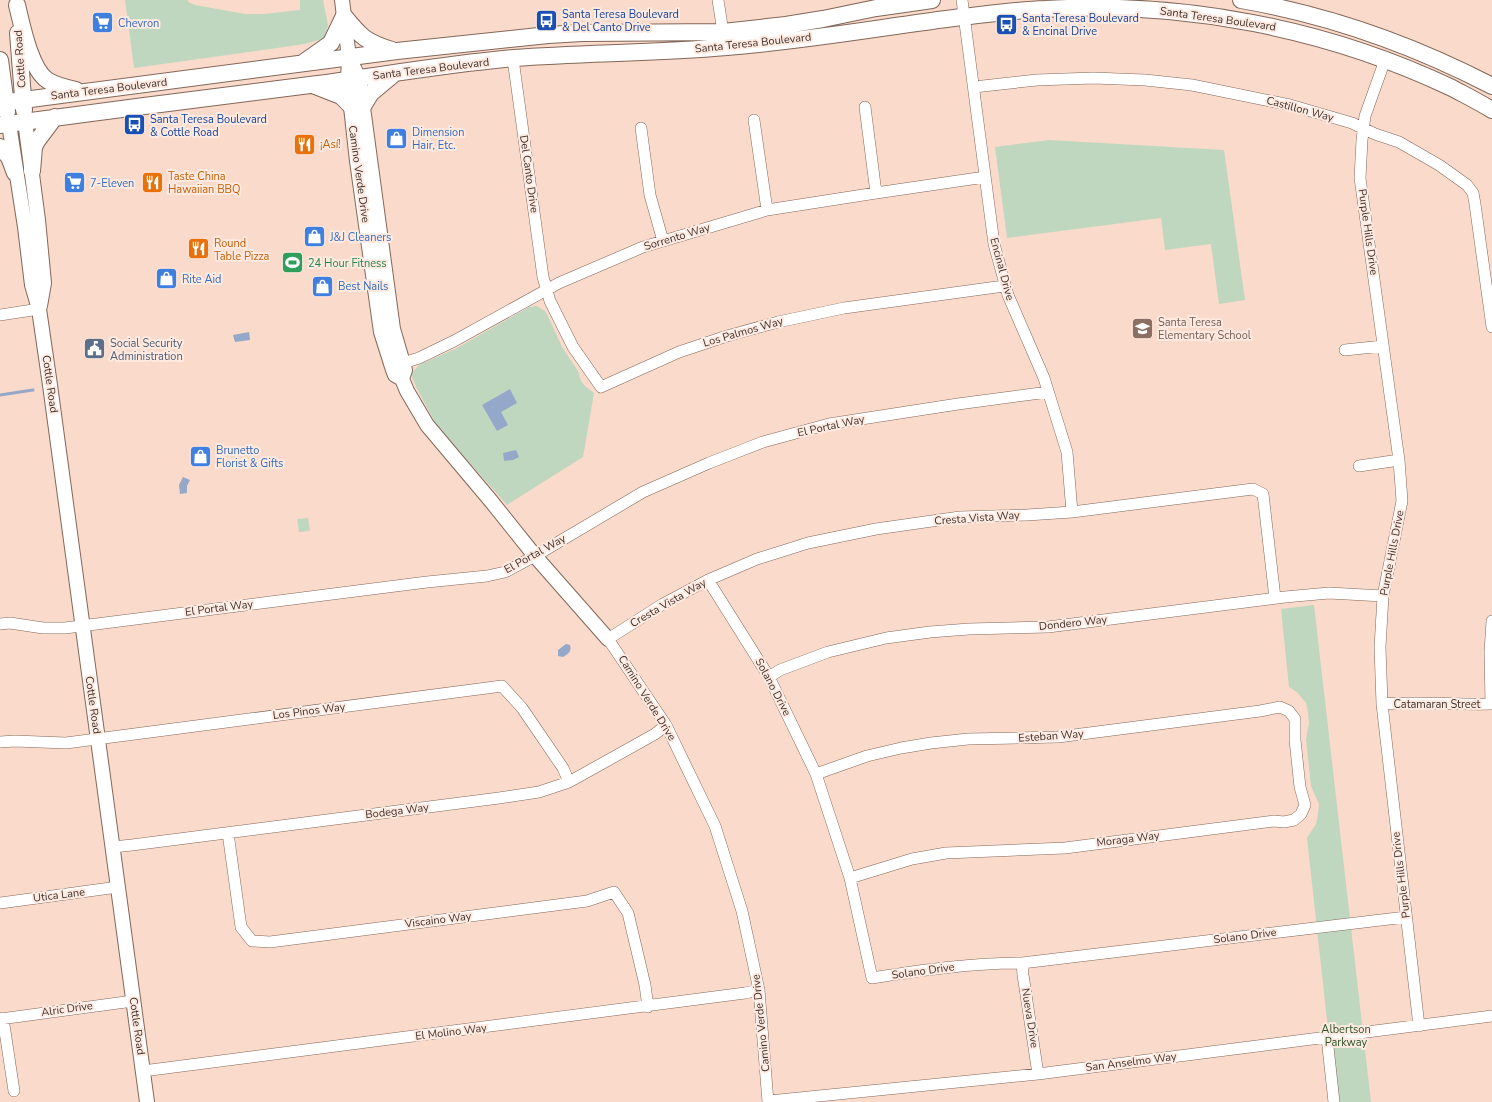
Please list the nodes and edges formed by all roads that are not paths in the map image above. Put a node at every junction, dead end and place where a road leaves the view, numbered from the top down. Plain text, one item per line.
1 (342, 0) edge
2 (718, 0) edge
3 (932, 0) edge
4 (962, 0) edge
5 (1241, 0) edge
6 (16, 2) edge
7 (1277, 3) edge
8 (344, 16) junction
9 (964, 17) junction
10 (1282, 29) junction
11 (723, 32) junction
12 (397, 51) junction
13 (349, 58) junction
14 (513, 58) junction
15 (0, 60) edge
16 (1385, 60) junction
17 (301, 64) junction
18 (395, 73) junction
19 (354, 79) junction
20 (311, 85) junction
21 (1492, 86) edge
22 (974, 87) junction
23 (86, 92) junction
24 (23, 100) junction
25 (3, 103) edge
26 (357, 106) junction
27 (865, 107) dead end
28 (1492, 110) edge
29 (55, 117) junction
30 (754, 120) dead end
31 (25, 121) junction
32 (4, 124) edge
33 (641, 128) dead end
34 (1364, 128) junction
35 (0, 147) edge
36 (32, 171) junction
37 (16, 173) junction
38 (985, 177) junction
39 (876, 193) junction
40 (767, 210) junction
41 (663, 241) junction
42 (1004, 286) junction
43 (547, 289) junction
44 (39, 309) junction
45 (0, 315) edge
46 (1492, 327) edge
47 (1383, 346) junction
48 (1345, 350) dead end
49 (399, 371) junction
50 (1048, 392) junction
51 (1399, 460) junction
52 (1359, 466) dead end
53 (1072, 512) junction
54 (535, 556) junction
55 (708, 580) junction
56 (1383, 596) junction
57 (1275, 598) junction
58 (1492, 622) edge
59 (0, 624) edge
60 (83, 626) junction
61 (608, 639) junction
62 (769, 677) junction
63 (1382, 704) junction
64 (1492, 704) edge
65 (1289, 711) joint
66 (666, 725) junction
67 (98, 738) junction
68 (0, 742) edge
69 (816, 774) junction
70 (569, 782) junction
71 (228, 833) junction
72 (113, 847) junction
73 (850, 878) junction
74 (118, 887) junction
75 (0, 903) edge
76 (1406, 917) junction
77 (1022, 963) junction
78 (759, 990) junction
79 (133, 1000) junction
80 (648, 1007) junction
81 (1492, 1016) edge
82 (1, 1018) edge
83 (1419, 1026) junction
84 (1327, 1038) junction
85 (143, 1070) junction
86 (1038, 1074) junction
87 (14, 1091) dead end
88 (854, 1097) edge
89 (147, 1102) edge
90 (769, 1102) edge
91 (1334, 1102) edge

1 - 8 street, Camino Verde Drive
2 - 11 street
3 - 11 main road, Santa Teresa Boulevard
4 - 9 street, Encinal Drive
5 - 7 main road, Santa Teresa Boulevard
6 - 23 main road
6 - 24 main road, Cottle Road
7 - 10 street
7 - 21 main road, Santa Teresa Boulevard
8 - 12 main road
8 - 13 street, Camino Verde Drive
8 - 17 main road
9 - 10 main road, Santa Teresa Boulevard
9 - 14 main road, Santa Teresa Boulevard
9 - 22 street, Encinal Drive
10 - 16 main road, Santa Teresa Boulevard
11 - 12 main road, Santa Teresa Boulevard
12 - 13 main road, Santa Teresa Boulevard
13 - 17 main road, Santa Teresa Boulevard
13 - 19 street, Camino Verde Drive
14 - 18 main road, Santa Teresa Boulevard
14 - 43 street, Del Canto Drive
15 - 25 main road, Cottle Road
16 - 28 main road, Santa Teresa Boulevard
16 - 34 street, Purple Hills Drive
17 - 23 main road, Santa Teresa Boulevard
18 - 19 main road, Santa Teresa Boulevard
18 - 26 main road
19 - 20 main road, Santa Teresa Boulevard
19 - 26 street, Camino Verde Drive
20 - 26 main road
20 - 29 main road, Santa Teresa Boulevard
22 - 34 street, Castillon Way
22 - 38 street, Encinal Drive
23 - 24 main road, Santa Teresa Boulevard
24 - 25 main road, Santa Teresa Boulevard
24 - 31 main road, Cottle Road
25 - 32 main road, Cottle Road
26 - 49 street, Camino Verde Drive
27 - 39 street
29 - 31 main road, Santa Teresa Boulevard
29 - 36 main road
30 - 40 street
31 - 32 main road, Santa Teresa Boulevard
31 - 36 street, Cottle Road
32 - 37 street, Cottle Road
33 - 41 street
34 - 46 street, Castillon Way
34 - 47 street, Purple Hills Drive
35 - 37 main road
36 - 44 street, Cottle Road
37 - 44 street, Cottle Road
38 - 39 street, Sorrento Way
38 - 42 street, Encinal Drive
39 - 40 street, Sorrento Way
40 - 41 street, Sorrento Way
41 - 43 street, Sorrento Way
42 - 43 street, Los Palmos Way
42 - 50 street, Encinal Drive
43 - 49 street, Sorrento Way
44 - 45 street
44 - 60 street, Cottle Road
47 - 48 street
47 - 51 street, Purple Hills Drive
49 - 54 street, Camino Verde Drive
50 - 53 street, Encinal Drive
50 - 54 street, El Portal Way
51 - 52 street
51 - 56 street, Purple Hills Drive
53 - 55 street, Cresta Vista Way
53 - 57 street, Cresta Vista Way
54 - 60 street, El Portal Way
54 - 61 street, Camino Verde Drive
55 - 61 street, Cresta Vista Way
55 - 62 street, Solano Drive
56 - 57 street, Dondero Way
56 - 63 street, Purple Hills Drive
57 - 62 street, Dondero Way
58 - 64 street
59 - 60 street, El Portal Way
60 - 67 street, Cottle Road
61 - 66 street, Camino Verde Drive
62 - 69 street, Solano Drive
63 - 64 street, Catamaran Street
63 - 76 street, Purple Hills Drive
65 - 69 street, Esteban Way
65 - 73 street, Moraga Way
66 - 70 street, Bodega Way
66 - 78 street, Camino Verde Drive
67 - 68 street, Los Pinos Way
67 - 70 street, Los Pinos Way
67 - 72 street, Cottle Road
69 - 73 street, Solano Drive
70 - 71 street, Bodega Way
71 - 72 street, Bodega Way
71 - 80 street, Viscaino Way
72 - 74 street, Cottle Road
73 - 77 street, Solano Drive
74 - 75 street, Utica Lane
74 - 79 street, Cottle Road
76 - 77 street, Solano Drive
76 - 83 street, Purple Hills Drive
77 - 86 street, Nueva Drive
78 - 80 street, El Molino Way
78 - 90 street, Camino Verde Drive
79 - 82 street, Alric Drive
79 - 85 street, Cottle Road
80 - 85 street, El Molino Way
81 - 83 street, San Anselmo Way
82 - 87 street
83 - 84 street, San Anselmo Way
84 - 86 street, San Anselmo Way
84 - 91 street
85 - 89 street, Cottle Road
86 - 88 street, San Anselmo Way
88 - 90 street, San Anselmo Way

